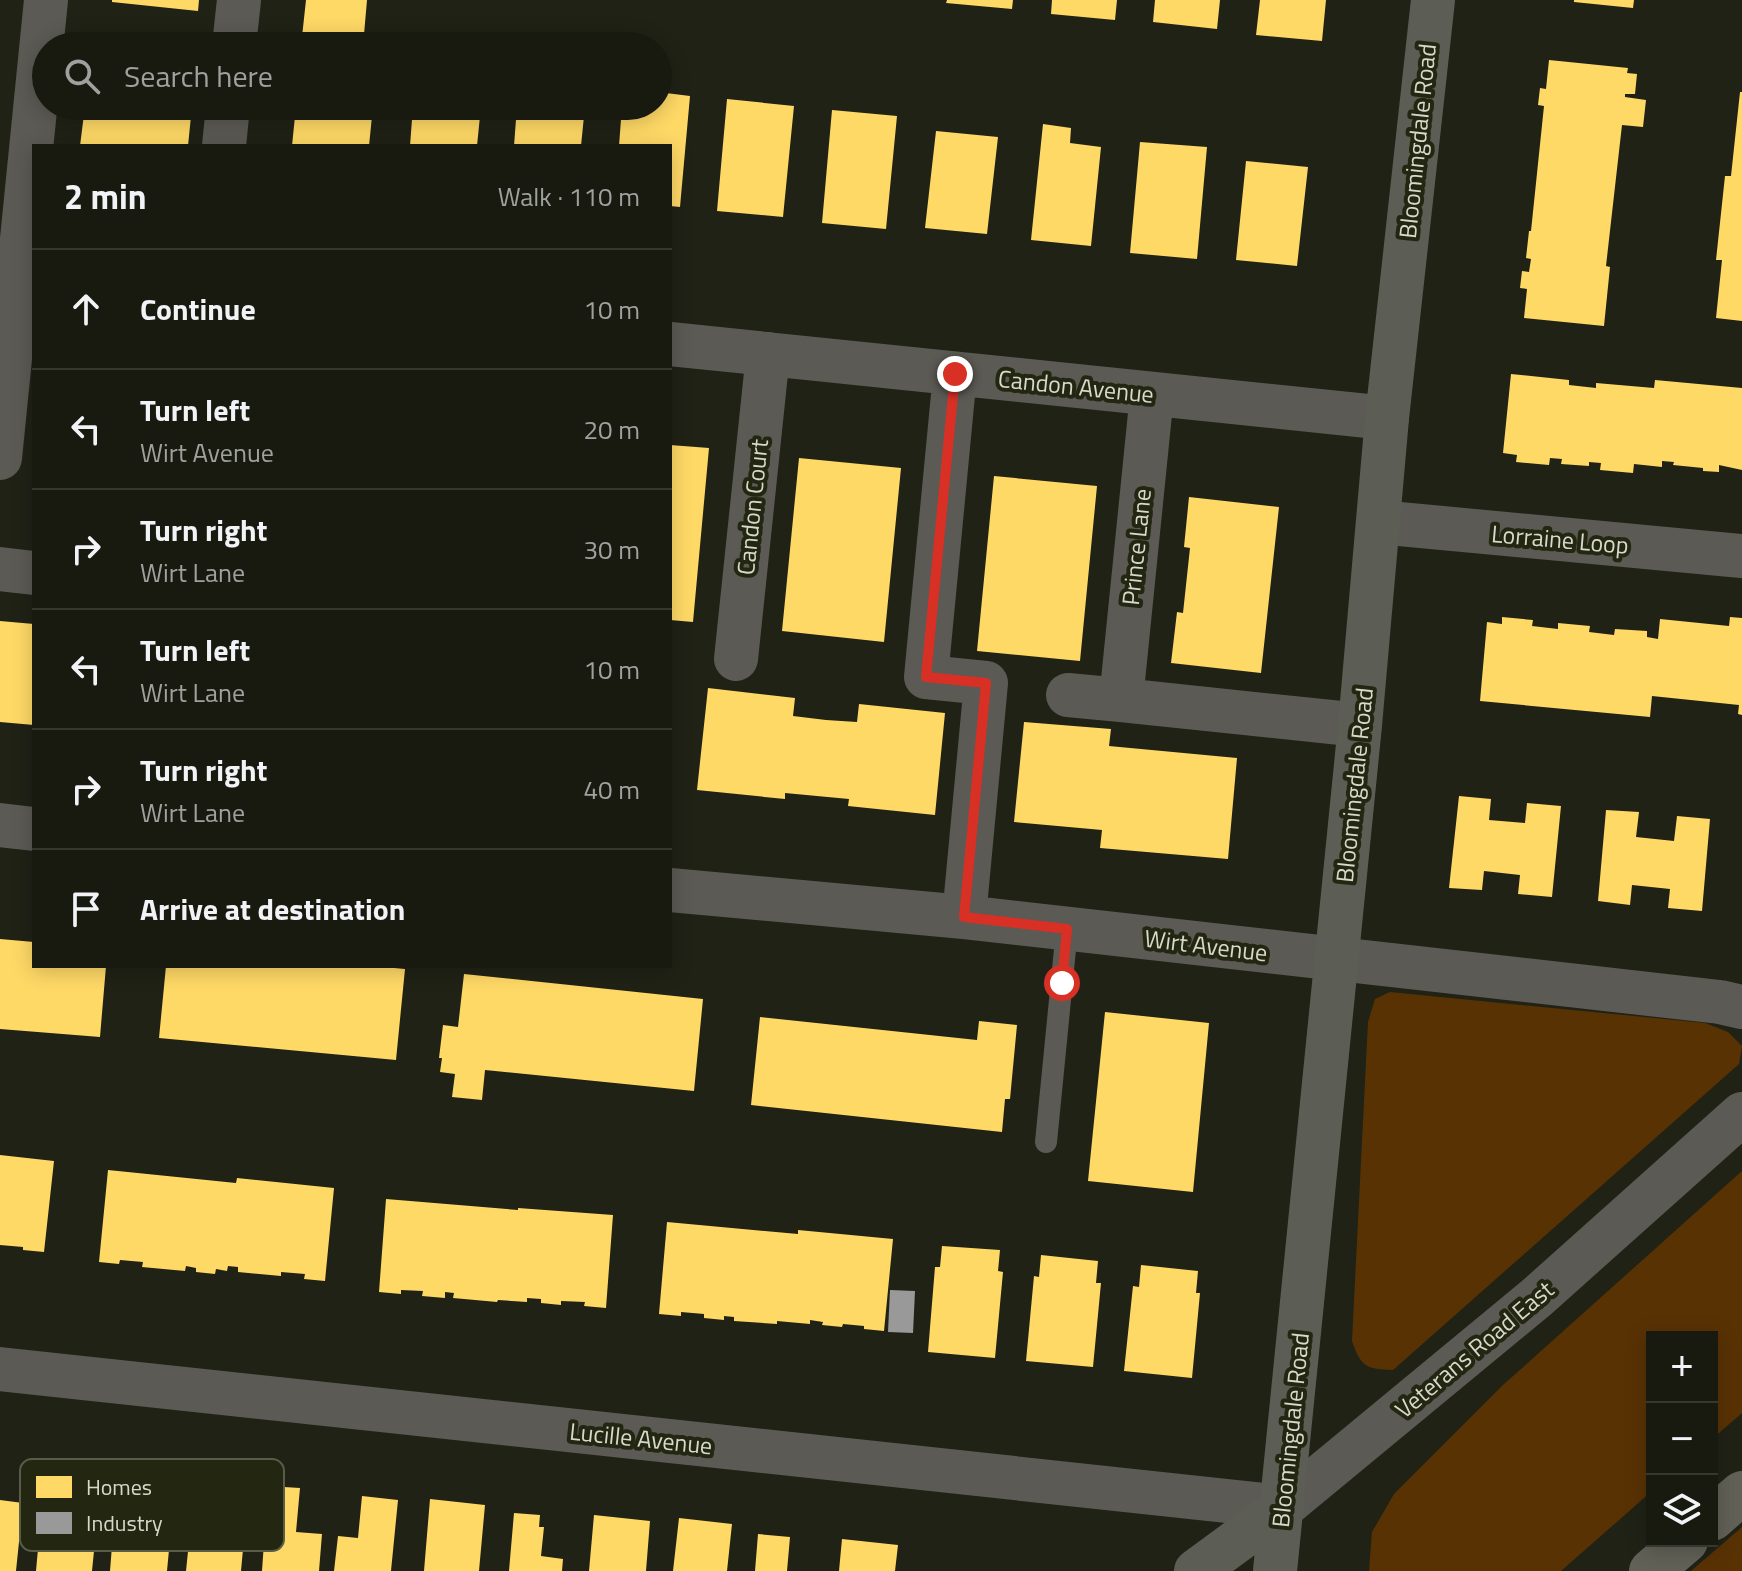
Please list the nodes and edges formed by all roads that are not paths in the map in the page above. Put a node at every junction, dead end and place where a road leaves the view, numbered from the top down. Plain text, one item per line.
1 (46, 0) edge
2 (239, 0) edge
3 (1433, 0) edge
4 (43, 32) edge
5 (236, 32) edge
6 (34, 120) edge
7 (227, 120) edge
8 (224, 144) edge
9 (672, 344) edge
10 (768, 354) junction
11 (955, 374) junction
12 (1152, 394) junction
13 (1387, 418) junction
14 (0, 458) edge
15 (1378, 522) junction
16 (1742, 556) edge
17 (0, 569) edge
18 (32, 573) edge
19 (736, 659) dead end
20 (1068, 695) dead end
21 (1121, 700) junction
22 (1360, 725) junction
23 (0, 825) edge
24 (32, 829) edge
25 (672, 890) edge
26 (964, 917) junction
27 (1067, 929) junction
28 (1337, 960) junction
29 (1742, 1007) edge
30 (1742, 1114) edge
31 (1046, 1142) dead end
32 (0, 1369) edge
33 (1742, 1493) edge
34 (1283, 1507) junction
35 (1718, 1514) edge
36 (1679, 1547) edge
37 (1196, 1571) edge
38 (1275, 1571) edge
39 (1651, 1571) edge

1 - 4 street
2 - 5 street
3 - 13 street, Bloomingdale Road
6 - 14 street
7 - 8 street
9 - 10 street, Candon Avenue
10 - 11 street, Candon Avenue
10 - 19 street, Candon Court
11 - 12 street, Candon Avenue
11 - 26 street
12 - 13 street, Candon Avenue
12 - 21 street, Prince Lane
13 - 15 street, Bloomingdale Road
15 - 16 street, Lorraine Loop
15 - 22 street, Bloomingdale Road
17 - 18 street
20 - 21 street
21 - 22 street
22 - 28 street, Bloomingdale Road
23 - 24 street
25 - 26 street, Wirt Avenue
26 - 27 street, Wirt Avenue
27 - 28 street, Wirt Avenue
27 - 31 lane
28 - 29 street, Wirt Avenue
28 - 34 street, Bloomingdale Road
30 - 34 street, Veterans Road East
32 - 34 street, Lucille Avenue
33 - 35 highway
34 - 37 street, Veterans Road East
34 - 38 street, Bloomingdale Road
36 - 39 highway

